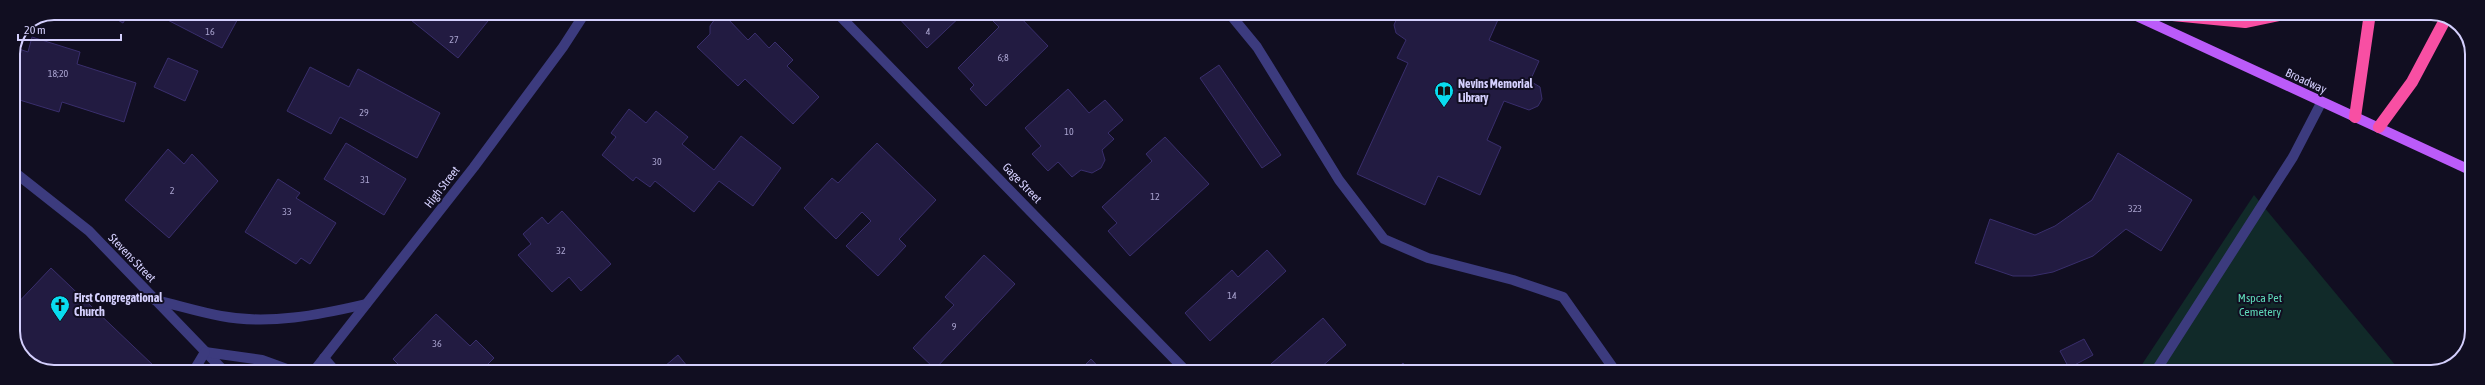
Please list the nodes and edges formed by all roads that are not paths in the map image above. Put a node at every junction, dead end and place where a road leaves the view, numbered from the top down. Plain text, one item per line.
1 (580, 20) edge
2 (844, 20) edge
3 (1235, 20) edge
4 (2145, 20) edge
5 (2224, 20) edge
6 (2255, 20) edge
7 (2368, 20) edge
8 (2443, 23) edge
9 (2321, 103) junction
10 (2355, 117) junction
11 (2379, 127) junction
12 (2465, 168) edge
13 (20, 177) edge
14 (155, 300) junction
15 (366, 304) junction
16 (206, 352) junction
17 (324, 358) junction
18 (198, 365) edge
19 (218, 365) edge
20 (276, 365) edge
21 (318, 365) edge
22 (330, 365) edge
23 (1180, 365) edge
24 (1611, 365) edge
25 (2159, 365) edge

1 - 15 street, High Street
2 - 23 street, Gage Street
3 - 24 street
4 - 9 main road, Broadway
5 - 6 highway
7 - 10 highway
8 - 11 highway
9 - 10 main road, Broadway
9 - 25 street
10 - 11 main road, Broadway
11 - 12 main road, Broadway
13 - 14 street, Stevens Street
14 - 15 street
14 - 16 street, Stevens Street
15 - 17 street, High Street
16 - 18 street
16 - 19 street, Stevens Street
16 - 20 street
17 - 21 street, High Street
17 - 22 street

